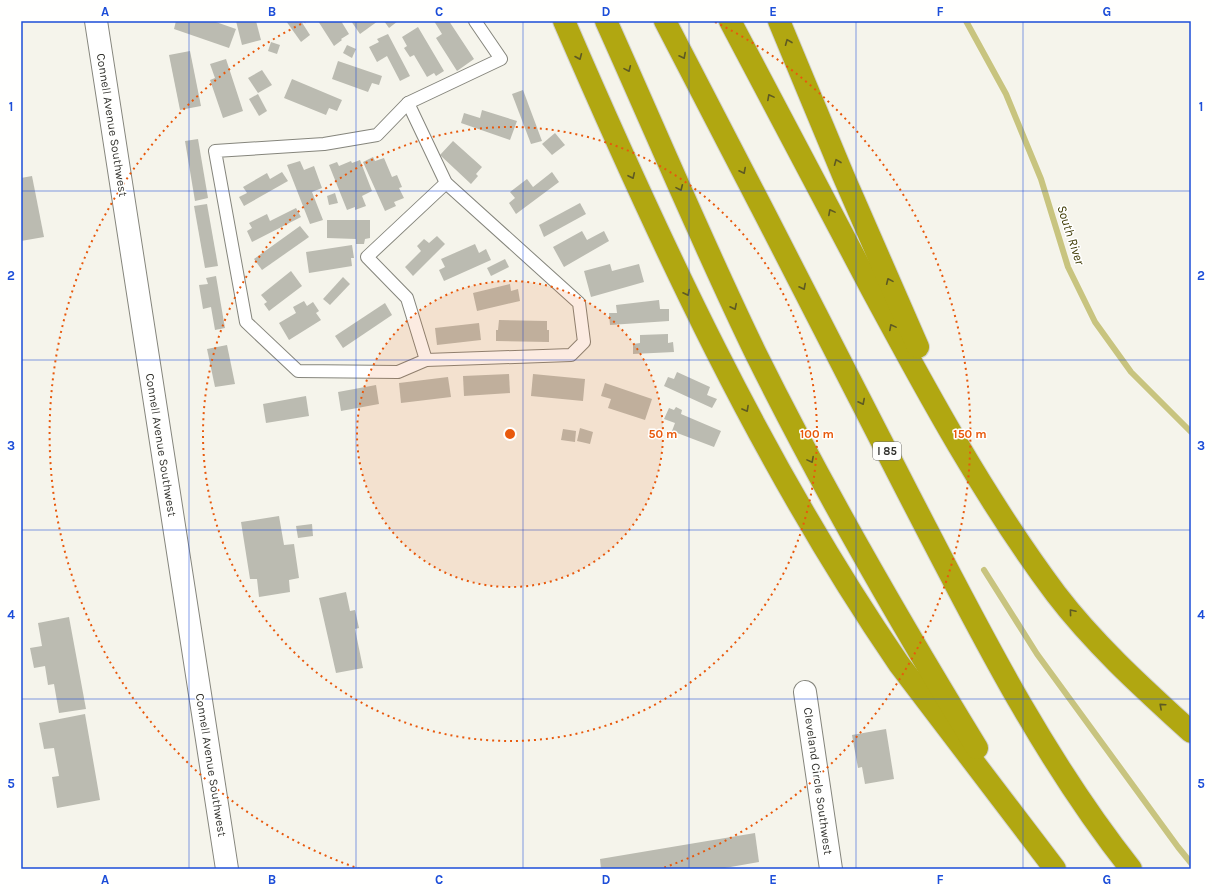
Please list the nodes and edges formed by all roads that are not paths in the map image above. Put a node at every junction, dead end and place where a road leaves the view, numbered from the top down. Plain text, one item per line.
1 (96, 21) edge
2 (475, 21) edge
3 (564, 21) edge
4 (606, 21) edge
5 (665, 21) edge
6 (730, 21) edge
7 (779, 21) edge
8 (408, 103) junction
9 (446, 183) junction
10 (426, 360) junction
11 (989, 494) junction
12 (805, 692) dead end
13 (1191, 732) edge
14 (227, 869) edge
15 (831, 869) edge
16 (1056, 869) edge
17 (1131, 869) edge

1 - 14 street, Connell Avenue Southwest
2 - 8 lane
3 -> 16 highway
4 -> 16 highway
5 -> 17 highway, I 85
11 -> 6 highway
11 -> 7 highway
8 - 9 lane
8 - 10 lane
9 - 10 lane
9 - 10 lane
13 -> 11 highway
12 - 15 street, Cleveland Circle Southwest

